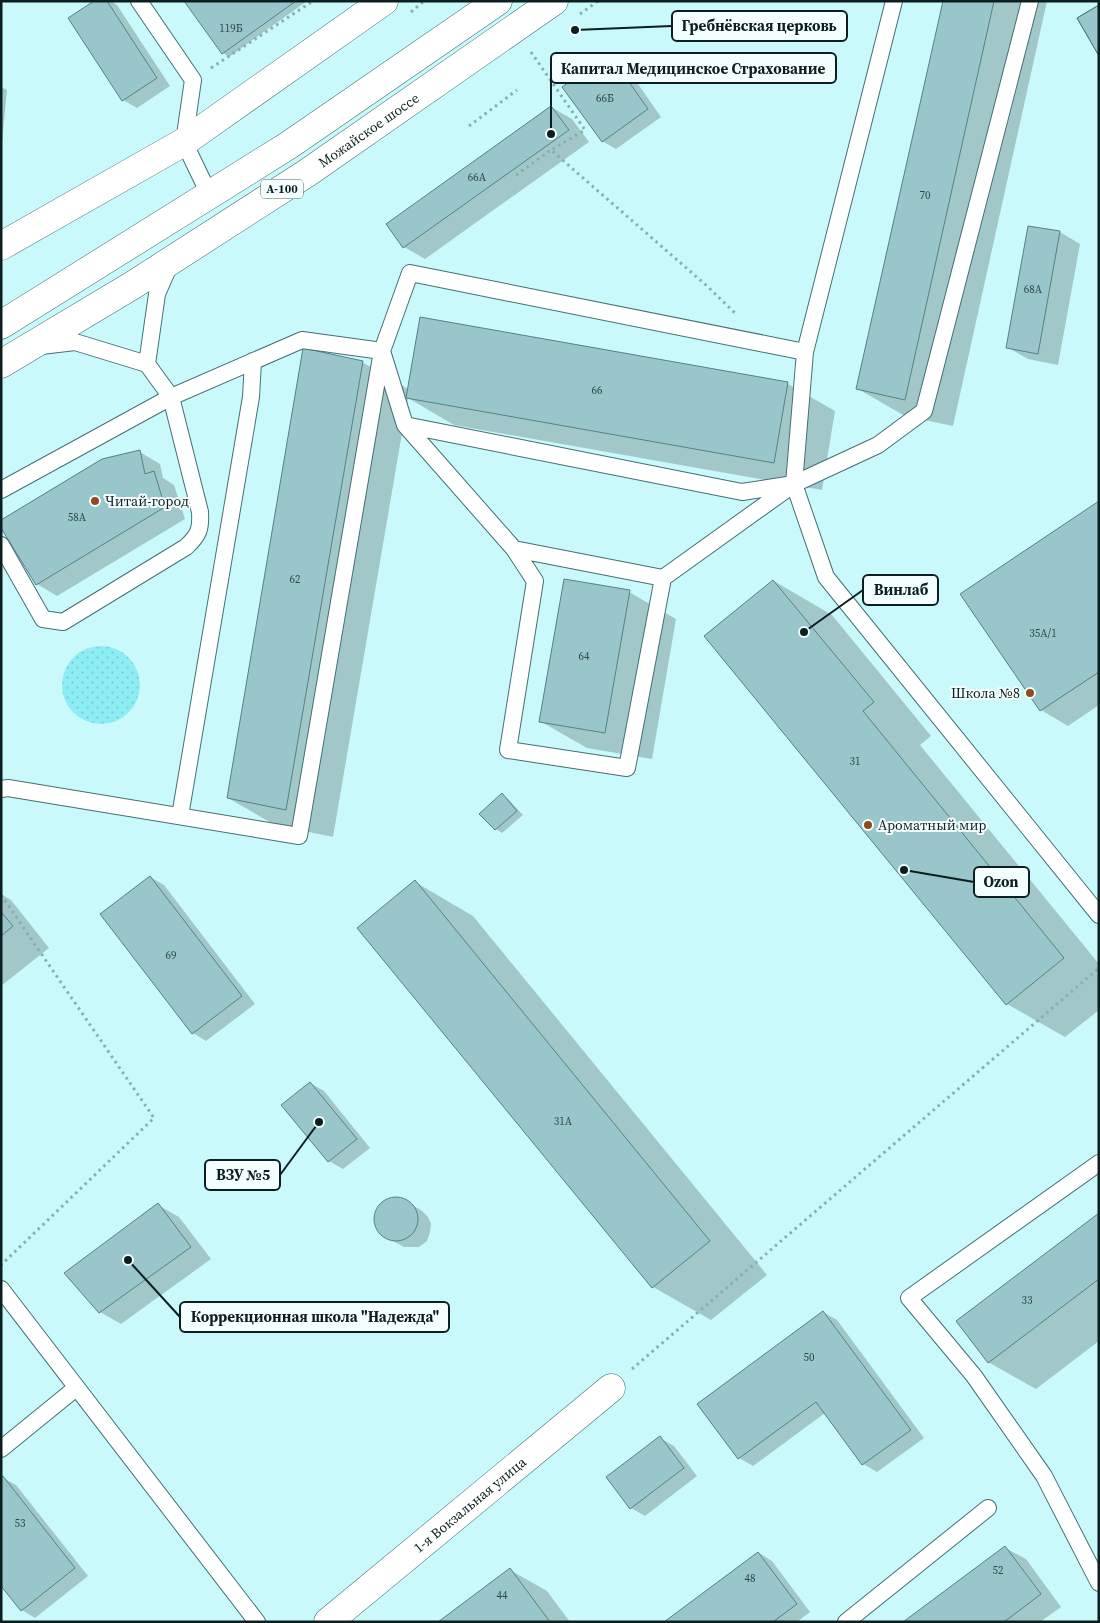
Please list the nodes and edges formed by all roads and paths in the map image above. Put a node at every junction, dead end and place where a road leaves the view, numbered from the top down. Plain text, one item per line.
1 (138, 1) edge
2 (313, 1) edge
3 (384, 1) edge
4 (498, 1) edge
5 (554, 1) edge
6 (894, 1) edge
7 (1030, 1) edge
8 (530, 51) dead end
9 (193, 80) junction
10 (517, 90) dead end
11 (469, 126) dead end
12 (184, 142) junction
13 (551, 150) junction
14 (516, 175) dead end
15 (209, 194) junction
16 (1, 246) edge
17 (171, 261) junction
18 (1, 325) edge
19 (766, 344) junction
20 (30, 347) junction
21 (382, 351) junction
22 (805, 352) junction
23 (253, 361) junction
24 (1, 364) edge
25 (147, 364) junction
26 (171, 397) junction
27 (406, 425) junction
28 (794, 484) junction
29 (1, 490) edge
30 (1, 544) edge
31 (514, 549) junction
32 (662, 578) junction
33 (1, 789) edge
34 (180, 816) junction
35 (1, 895) edge
36 (1099, 915) edge
37 (1099, 968) edge
38 (1099, 1163) edge
39 (1, 1266) edge
40 (1, 1289) edge
41 (76, 1388) junction
42 (610, 1388) joint
43 (1, 1449) edge
44 (988, 1508) dead end
45 (1099, 1583) edge
46 (257, 1622) edge
47 (328, 1622) edge
48 (846, 1622) edge

1 - 9 lane
2 - 9 path
3 - 12 main road
4 - 15 main road, А-100
5 - 17 main road, Можайское шоссе / А-100
6 - 22 lane
7 - 28 lane
8 - 13 path
9 - 12 lane
10 - 11 path
12 - 15 lane
12 - 16 main road
13 - 14 path
13 - 19 path
15 - 18 main road, А-100
17 - 20 main road, Можайское шоссе / А-100
17 - 25 lane
19 - 21 lane
19 - 22 lane
20 - 24 main road, Можайское шоссе / А-100
20 - 25 lane
21 - 23 lane
21 - 27 lane
21 - 34 lane
22 - 28 lane
23 - 26 lane
23 - 34 lane
25 - 26 lane
26 - 29 lane
26 - 30 lane
27 - 28 lane
27 - 31 lane
28 - 32 lane
28 - 36 lane
31 - 32 lane
31 - 32 lane
33 - 34 lane
35 - 39 path
37 - 42 path
38 - 45 lane
40 - 41 lane
41 - 43 lane
41 - 46 lane
42 - 47 main road, 1-я Вокзальная улица
44 - 48 lane

